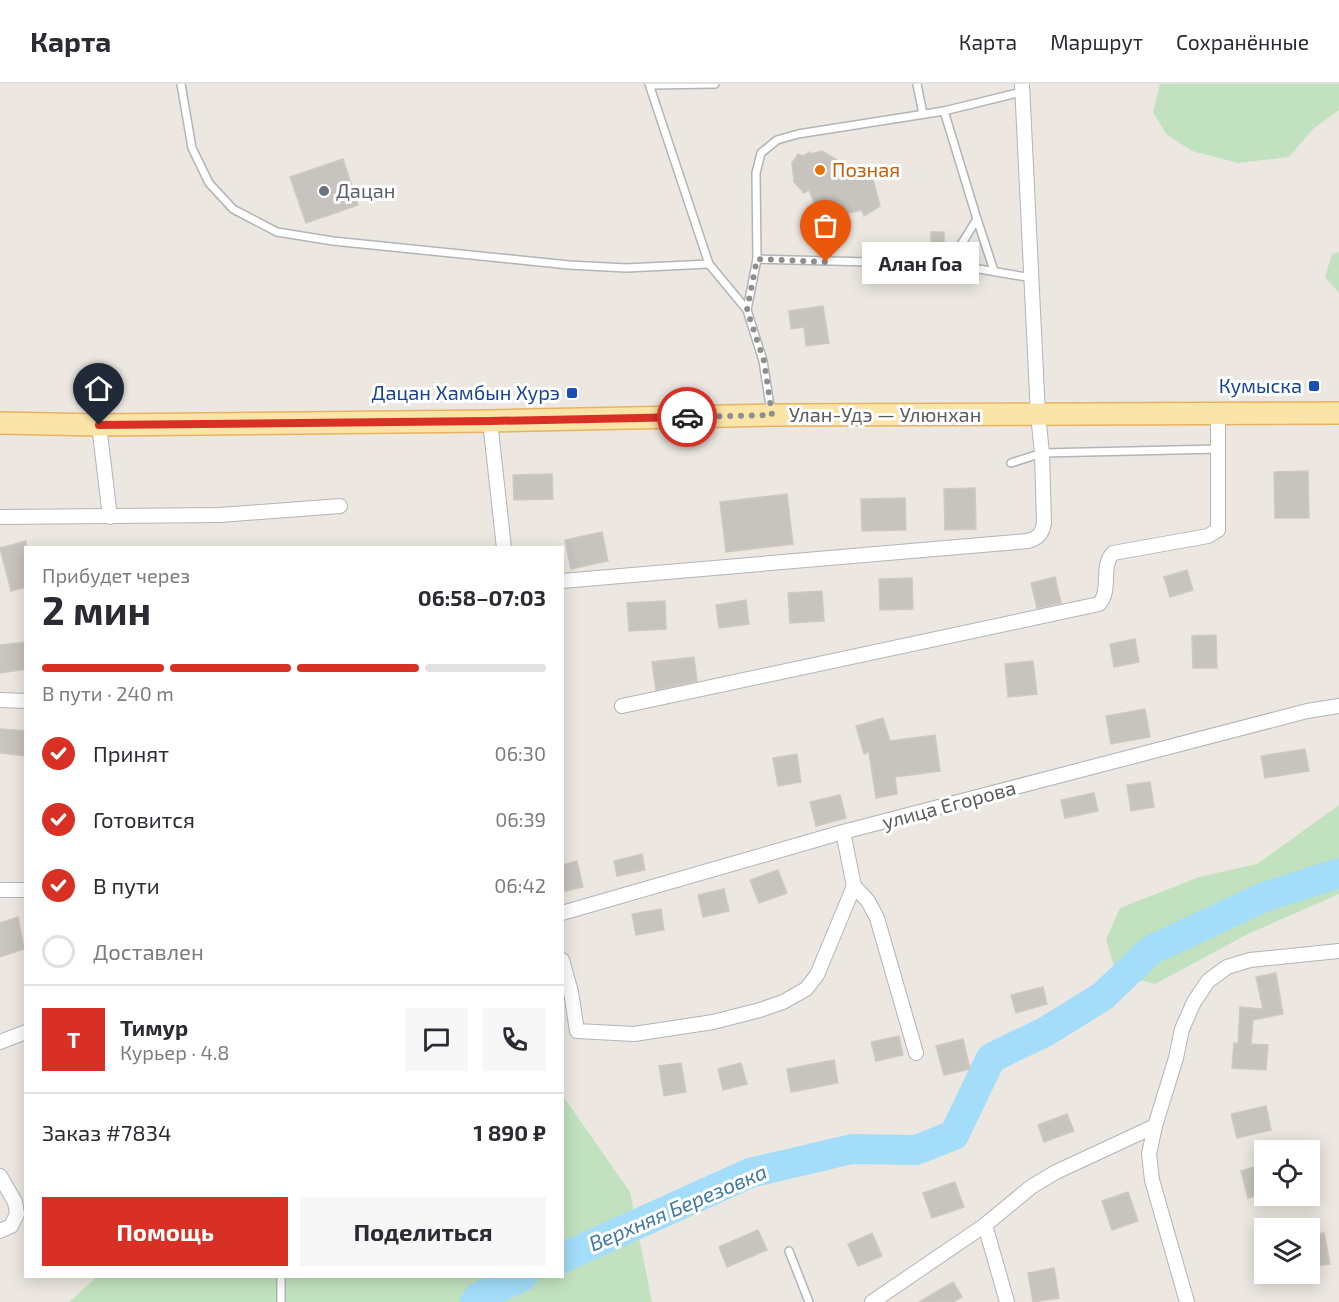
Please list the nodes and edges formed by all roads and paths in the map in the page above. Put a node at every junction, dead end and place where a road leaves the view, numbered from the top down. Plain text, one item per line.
1 (181, 84) edge
2 (715, 84) edge
3 (917, 84) edge
4 (650, 85) edge
5 (1022, 88) edge
6 (944, 111) junction
7 (923, 114) junction
8 (977, 219) junction
9 (757, 259) junction
10 (709, 264) junction
11 (949, 264) junction
12 (994, 271) junction
13 (1032, 278) junction
14 (747, 310) junction
15 (1339, 413) edge
16 (772, 415) junction
17 (1038, 415) junction
18 (1218, 415) junction
19 (490, 421) junction
20 (0, 423) edge
21 (99, 425) junction
22 (1219, 449) junction
23 (1042, 453) junction
24 (1011, 463) dead end
25 (340, 506) dead end
26 (0, 517) edge
27 (110, 517) junction
28 (504, 546) edge
29 (564, 581) edge
30 (0, 700) edge
31 (24, 701) edge
32 (622, 706) dead end
33 (1339, 706) edge
34 (843, 832) junction
35 (854, 886) junction
36 (0, 890) edge
37 (24, 890) edge
38 (564, 912) edge
39 (1339, 951) edge
40 (564, 967) edge
41 (577, 1031) junction
42 (24, 1033) edge
43 (564, 1035) edge
44 (0, 1042) edge
45 (916, 1053) dead end
46 (1155, 1126) junction
47 (0, 1176) edge
48 (984, 1225) junction
49 (0, 1231) edge
50 (789, 1251) dead end
51 (281, 1278) edge
52 (281, 1302) edge
53 (809, 1302) edge
54 (872, 1302) edge
55 (1007, 1302) edge
56 (1187, 1302) edge

1 - 10 lane
2 - 4 lane
3 - 7 lane
4 - 10 lane
5 - 6 lane
5 - 13 street
6 - 7 lane
6 - 8 lane
7 - 9 lane
8 - 11 lane
8 - 12 lane
9 - 11 lane
9 - 14 lane
10 - 14 lane
11 - 12 lane
12 - 13 lane
13 - 17 street
14 - 16 lane
15 - 18 main road, Улан-Удэ — Улюнхан
16 - 17 main road, Улан-Удэ — Улюнхан
16 - 19 main road, Улан-Удэ — Улюнхан
17 - 18 main road, Улан-Удэ — Улюнхан
17 - 23 street
18 - 22 street
19 - 21 main road, Улан-Удэ — Улюнхан
19 - 28 street
20 - 21 main road, Улан-Удэ — Улюнхан
21 - 27 street
22 - 23 lane
22 - 32 street
23 - 24 lane
23 - 29 street
25 - 27 street
26 - 27 street
30 - 31 street
33 - 34 street, улица Егорова
34 - 35 street
34 - 38 street, улица Егорова
35 - 41 street
35 - 45 street
36 - 37 street
39 - 46 street
40 - 41 street
41 - 43 street
42 - 44 street
46 - 48 street
46 - 56 street
47 - 49 street
48 - 54 street
48 - 55 street
50 - 53 lane
51 - 52 lane

